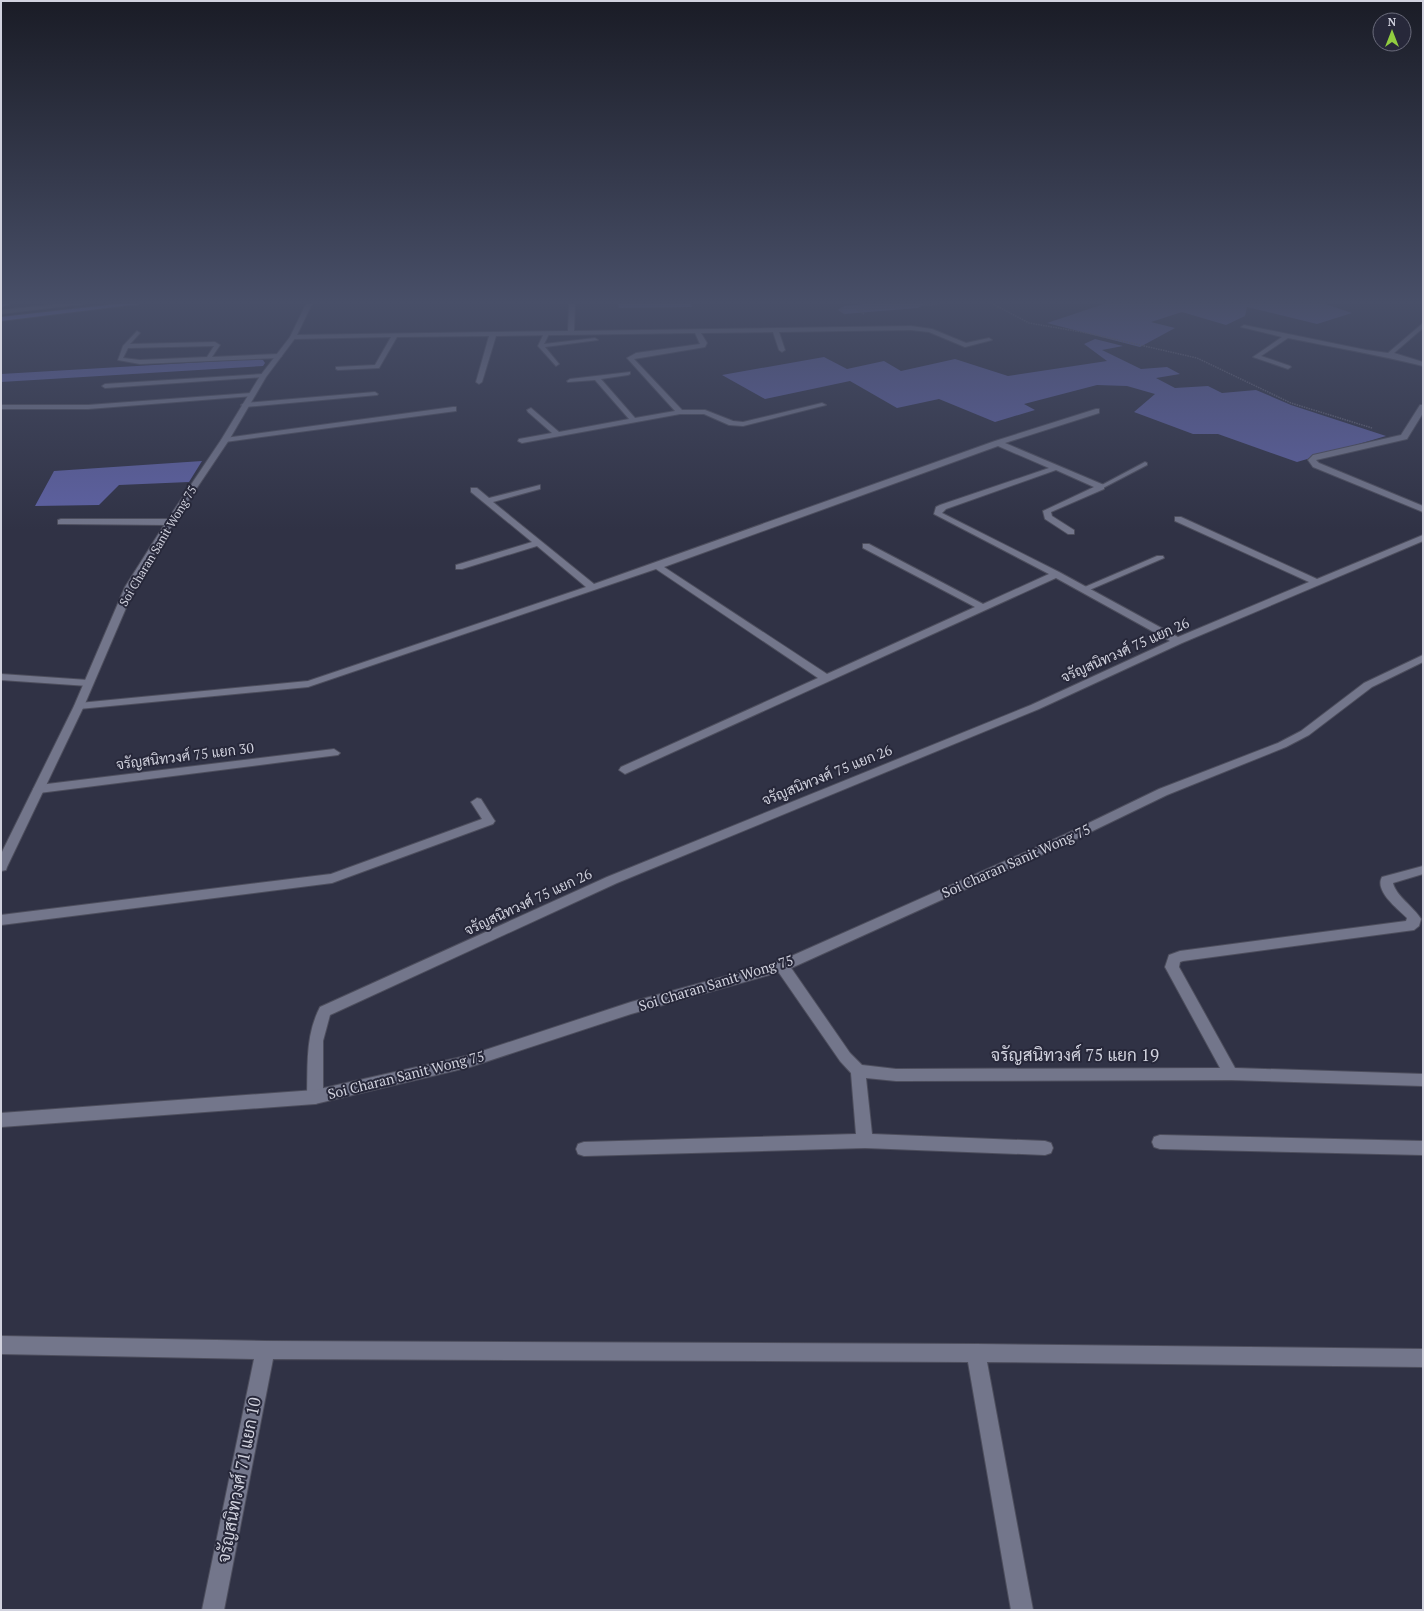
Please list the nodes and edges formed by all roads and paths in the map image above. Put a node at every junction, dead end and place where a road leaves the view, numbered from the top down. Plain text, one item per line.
1 (213, 379) edge
2 (261, 379) edge
3 (582, 379) edge
4 (598, 379) edge
5 (650, 379) edge
6 (1241, 379) edge
7 (570, 381) dead end
8 (105, 386) dead end
9 (375, 394) dead end
10 (252, 395) junction
11 (245, 405) junction
12 (822, 405) dead end
13 (1, 407) edge
14 (1423, 407) edge
15 (453, 409) dead end
16 (531, 410) dead end
17 (1096, 411) dead end
18 (680, 412) junction
19 (634, 421) junction
20 (558, 435) junction
21 (1404, 437) junction
22 (225, 440) junction
23 (522, 441) dead end
24 (998, 443) junction
25 (1145, 464) dead end
26 (1055, 468) junction
27 (537, 487) dead end
28 (1101, 487) junction
29 (474, 490) dead end
30 (487, 501) junction
31 (1423, 509) edge
32 (1178, 519) dead end
33 (61, 522) dead end
34 (170, 522) junction
35 (1070, 532) dead end
36 (1423, 538) edge
37 (538, 543) junction
38 (866, 546) dead end
39 (1160, 558) dead end
40 (657, 566) junction
41 (459, 567) dead end
42 (1056, 574) junction
43 (1318, 583) junction
44 (592, 587) junction
45 (1084, 589) junction
46 (984, 608) junction
47 (1178, 641) junction
48 (1423, 658) edge
49 (1, 677) edge
50 (825, 678) junction
51 (88, 683) junction
52 (79, 706) junction
53 (334, 753) dead end
54 (625, 770) dead end
55 (39, 789) junction
56 (477, 802) dead end
57 (1, 867) edge
58 (1423, 870) edge
59 (1, 920) edge
60 (782, 966) junction
61 (858, 1071) junction
62 (1232, 1074) junction
63 (1423, 1080) edge
64 (315, 1097) junction
65 (1, 1120) edge
66 (864, 1141) junction
67 (1160, 1142) dead end
68 (1045, 1148) dead end
69 (1423, 1148) edge
70 (584, 1149) dead end
71 (1, 1345) edge
72 (264, 1350) junction
73 (976, 1352) junction
74 (1423, 1358) edge
75 (213, 1610) edge
76 (1022, 1610) edge

1 - 8 street
2 - 10 street, Soi Charan Sanit Wong 75
3 - 7 street
4 - 19 street
5 - 18 street
6 - 21 path
9 - 11 street
10 - 11 street, Soi Charan Sanit Wong 75
10 - 13 street
11 - 22 street, Soi Charan Sanit Wong 75
12 - 18 street
14 - 21 street
15 - 22 street
16 - 20 street
17 - 24 street
18 - 19 street
19 - 20 street
20 - 23 street
21 - 31 street
22 - 34 street, Soi Charan Sanit Wong 75
24 - 26 street
24 - 40 street
25 - 28 lane
26 - 28 street
26 - 42 street
27 - 30 street
28 - 35 street
29 - 30 street
30 - 37 street
32 - 43 street
33 - 34 street
34 - 51 street, Soi Charan Sanit Wong 75
36 - 43 street, จรัญสนิทวงศ์ 75 แยก 26
37 - 41 street
37 - 44 street
38 - 46 street
39 - 45 lane
40 - 44 street
40 - 50 street
42 - 45 street
42 - 46 street
43 - 47 street, จรัญสนิทวงศ์ 75 แยก 26
44 - 52 street
45 - 47 street
46 - 50 street
47 - 64 street, จรัญสนิทวงศ์ 75 แยก 26
48 - 60 street, Soi Charan Sanit Wong 75
49 - 51 street
50 - 54 street
51 - 52 street, Soi Charan Sanit Wong 75
52 - 55 street, Soi Charan Sanit Wong 75
53 - 55 street, จรัญสนิทวงศ์ 75 แยก 30
55 - 57 street, Soi Charan Sanit Wong 75
56 - 59 street
58 - 62 street
60 - 61 street
60 - 64 street, Soi Charan Sanit Wong 75
61 - 62 street, จรัญสนิทวงศ์ 75 แยก 19
61 - 66 street
62 - 63 street, จรัญสนิทวงศ์ 75 แยก 19
64 - 65 street, Soi Charan Sanit Wong 75
66 - 68 street
66 - 70 street
67 - 69 street
71 - 72 street
72 - 73 street
72 - 75 street, จรัญสนิทวงศ์ 71 แยก 10
73 - 74 street
73 - 76 street

